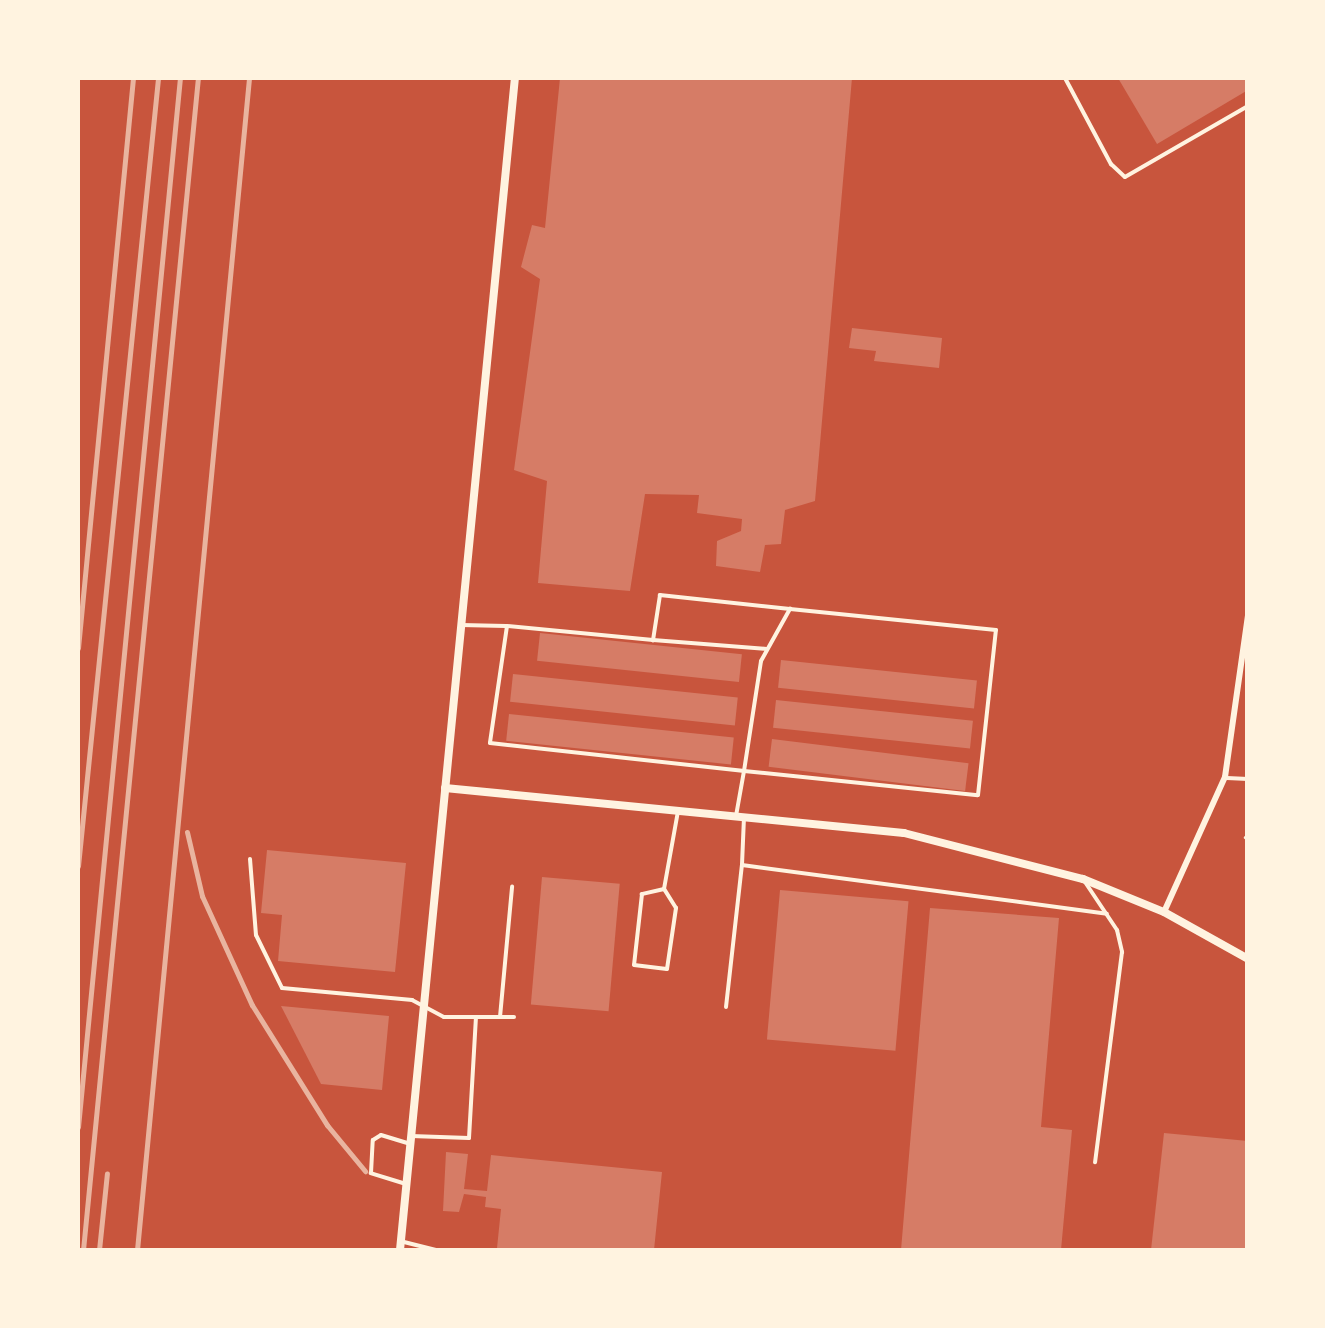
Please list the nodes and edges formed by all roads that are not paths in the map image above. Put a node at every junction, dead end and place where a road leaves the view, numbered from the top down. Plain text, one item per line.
1 (514, 78) edge
2 (1065, 78) edge
3 (1248, 106) edge
4 (790, 609) junction
5 (1248, 616) edge
6 (461, 625) junction
7 (507, 626) junction
8 (652, 640) junction
9 (768, 649) junction
10 (744, 771) junction
11 (1225, 778) junction
12 (1248, 778) edge
13 (445, 788) junction
14 (678, 811) junction
15 (740, 817) junction
16 (250, 859) dead end
17 (742, 865) junction
18 (1082, 878) junction
19 (512, 887) dead end
20 (664, 889) junction
21 (1164, 912) junction
22 (1107, 914) junction
23 (1248, 959) edge
24 (424, 1006) junction
25 (726, 1008) dead end
26 (476, 1017) junction
27 (500, 1017) junction
28 (514, 1017) dead end
29 (410, 1140) junction
30 (1095, 1162) dead end
31 (406, 1184) junction
32 (400, 1246) edge
33 (437, 1250) edge

1 - 6 street
2 - 3 lane
4 - 8 lane
4 - 9 lane
4 - 10 lane
5 - 11 street
6 - 7 lane
6 - 13 street
7 - 8 lane
7 - 10 lane
8 - 9 lane
9 - 10 lane
10 - 15 lane
11 - 12 lane
11 - 21 street
13 - 14 street
13 - 24 street
14 - 15 street
14 - 20 lane
15 - 17 lane
15 - 18 street
16 - 24 lane
17 - 22 lane
17 - 25 lane
18 - 21 street
18 - 22 lane
19 - 27 lane
20 - 20 lane
21 - 23 street
22 - 30 lane
24 - 26 lane
24 - 29 street
26 - 27 lane
26 - 29 lane
27 - 28 lane
29 - 31 street
29 - 31 lane
31 - 32 street
32 - 33 lane

